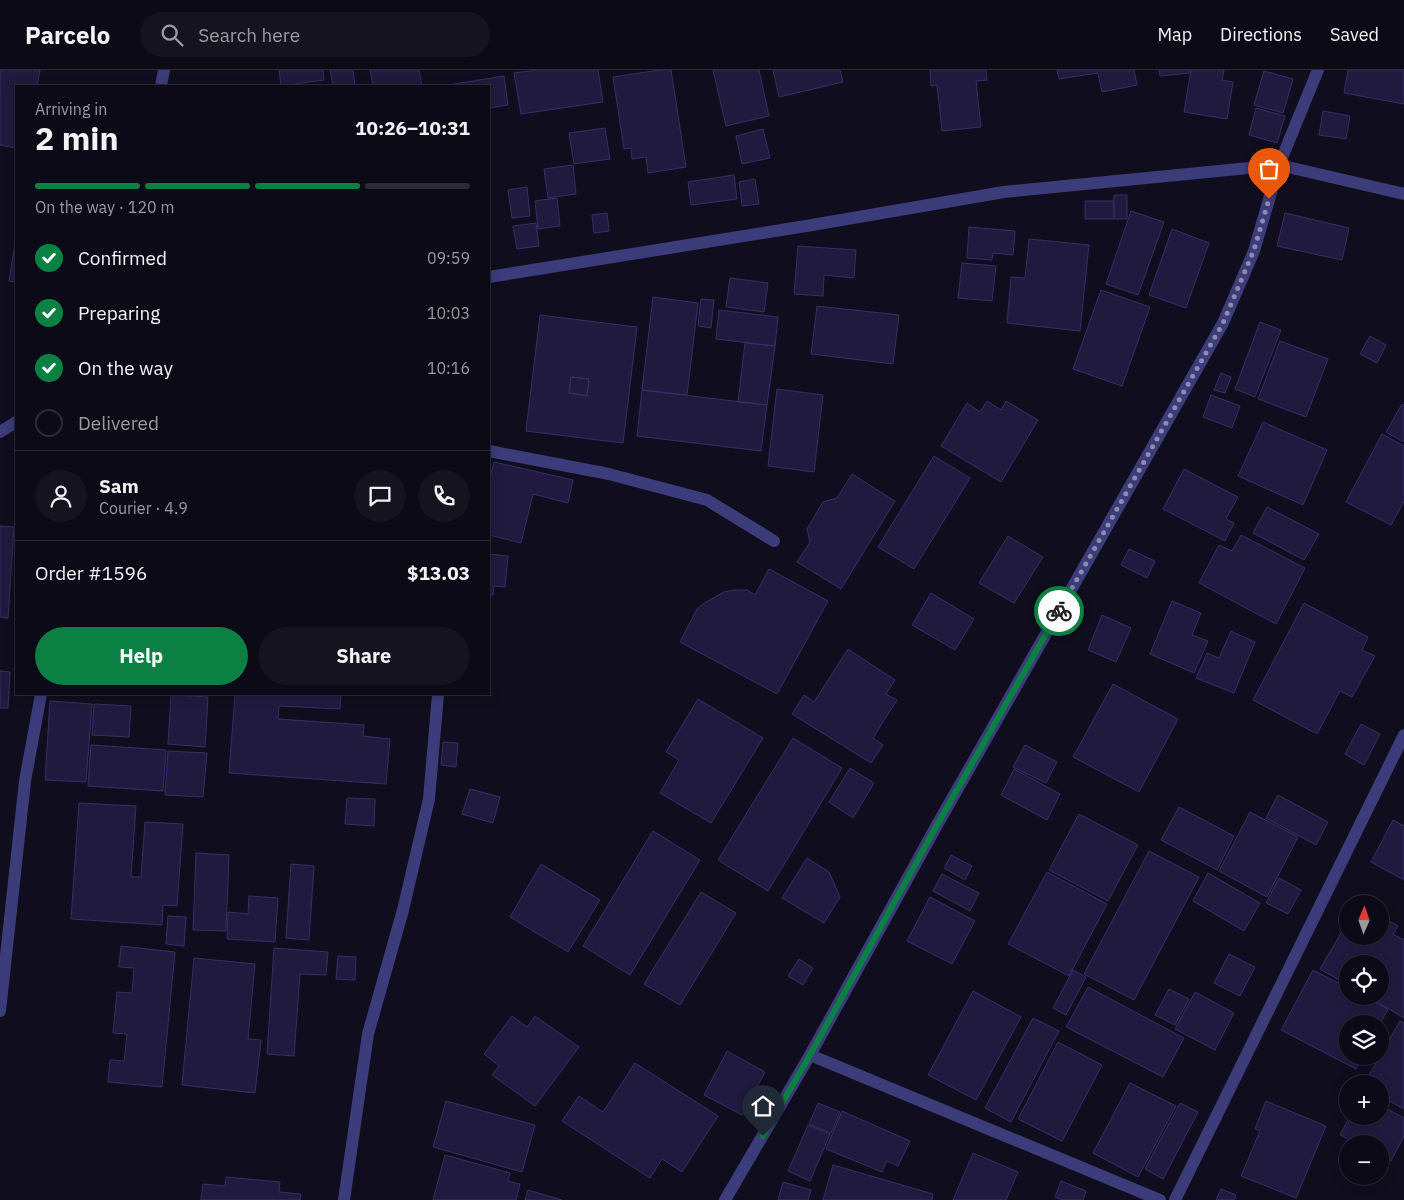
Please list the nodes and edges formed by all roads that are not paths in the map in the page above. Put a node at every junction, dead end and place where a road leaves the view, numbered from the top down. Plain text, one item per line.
1 (164, 70) edge
2 (1318, 70) edge
3 (161, 85) edge
4 (1279, 164) junction
5 (1404, 194) edge
6 (490, 277) edge
7 (15, 423) edge
8 (0, 432) edge
9 (490, 451) edge
10 (774, 541) dead end
11 (41, 695) edge
12 (438, 695) edge
13 (1404, 736) edge
14 (0, 1011) edge
15 (810, 1055) junction
16 (344, 1200) edge
17 (725, 1200) edge
18 (1160, 1200) edge
19 (1175, 1200) edge

1 - 3 street
2 - 4 street
4 - 5 street
4 - 6 street
4 - 15 street
7 - 8 street
9 - 10 street
11 - 14 street
12 - 16 street
13 - 19 street
15 - 17 street
15 - 18 street

